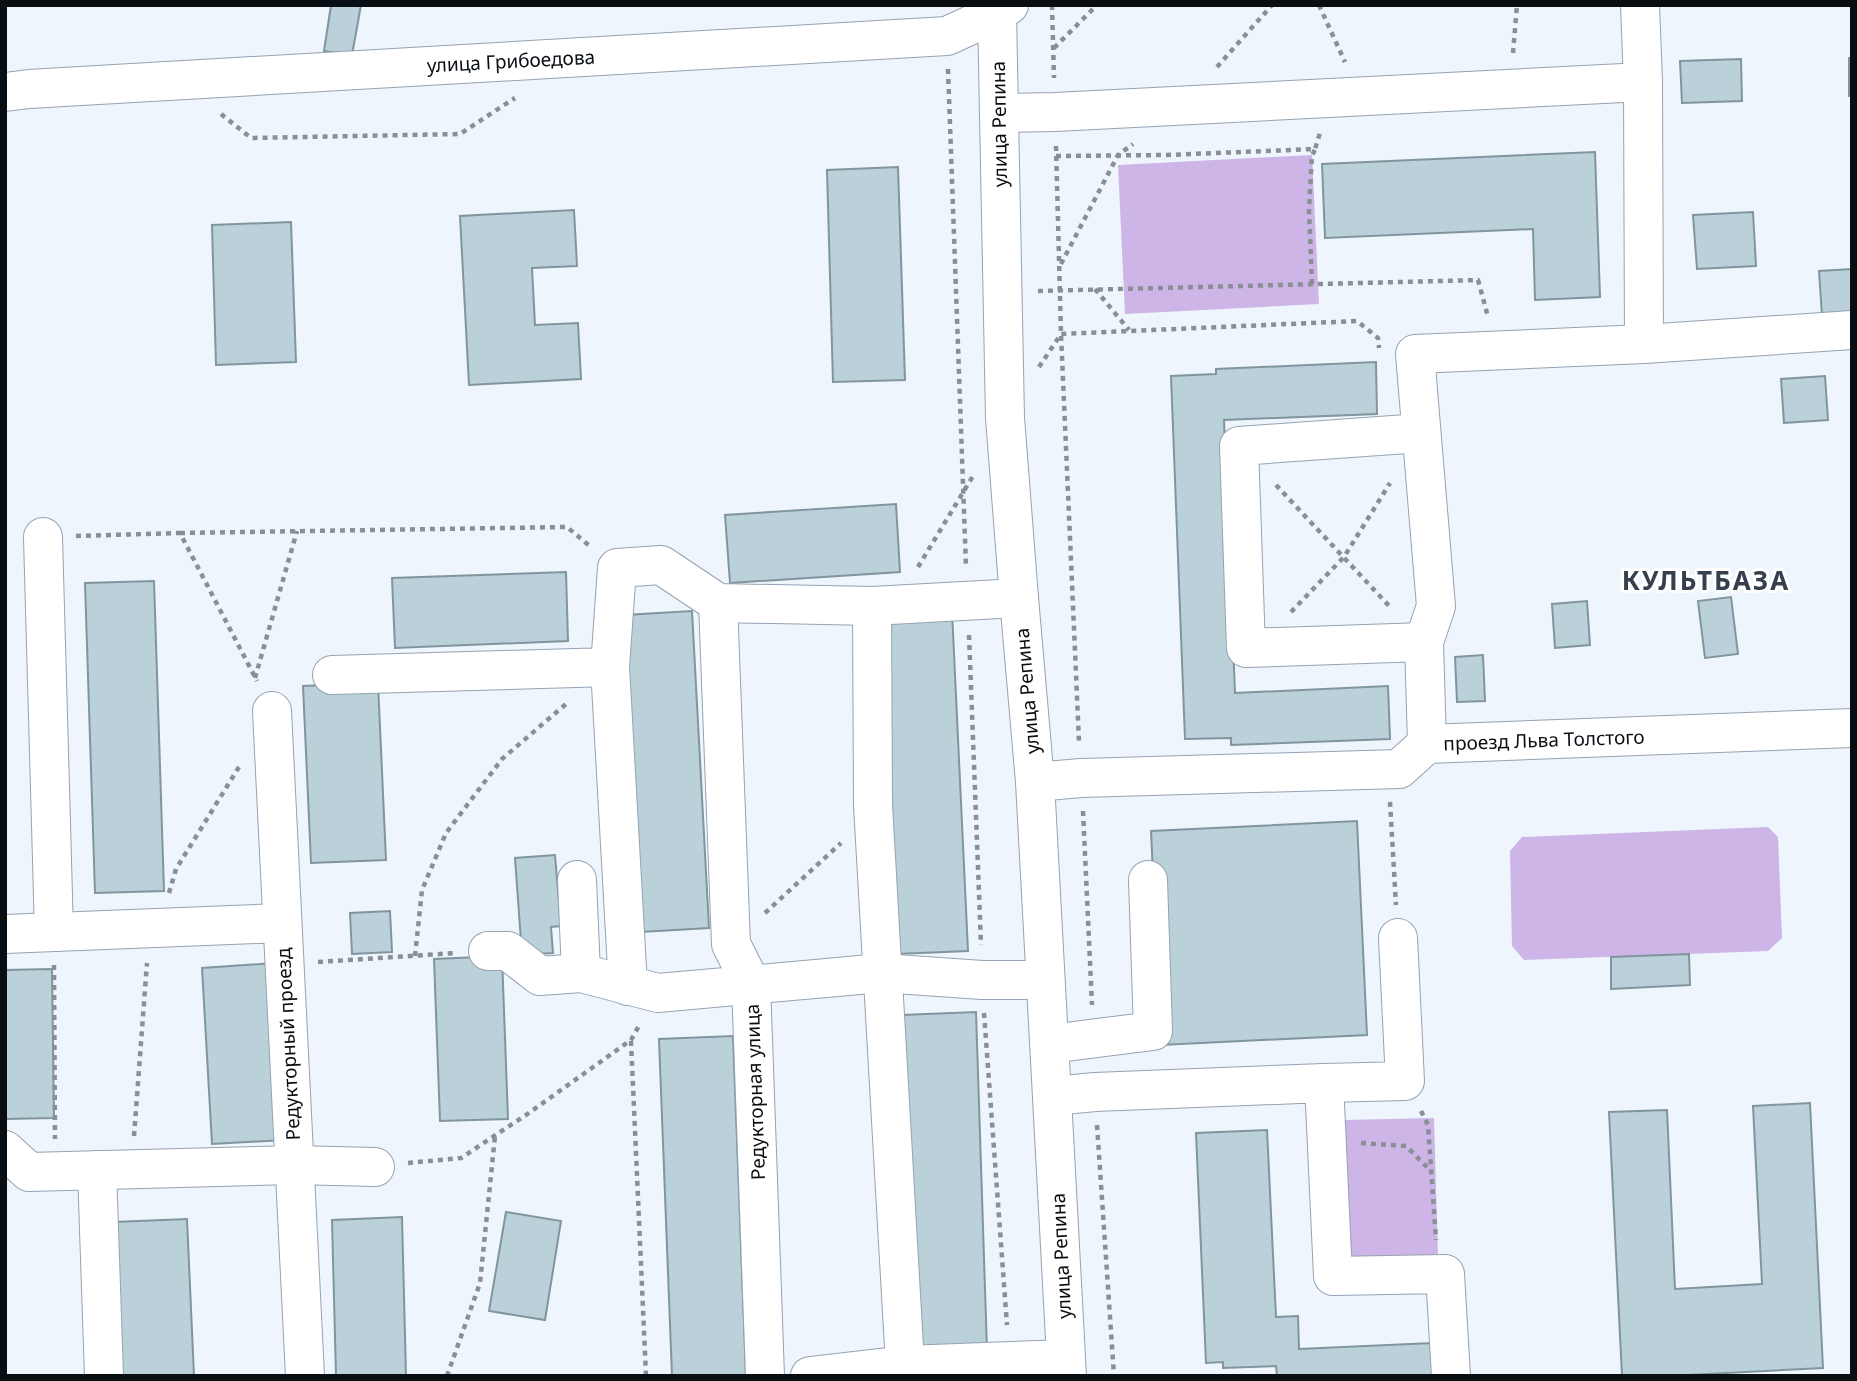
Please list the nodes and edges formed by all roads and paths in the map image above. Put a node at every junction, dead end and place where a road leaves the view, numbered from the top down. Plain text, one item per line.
1 (1052, 5) edge
2 (1097, 5) edge
3 (1517, 5) edge
4 (1640, 5) edge
5 (1002, 8) edge
6 (947, 36) junction
7 (1054, 48) junction
8 (1643, 82) junction
9 (1511, 89) junction
10 (5, 92) edge
11 (999, 113) junction
12 (1055, 113) junction
13 (1322, 129) dead end
14 (1315, 149) junction
15 (1118, 155) junction
16 (1056, 156) junction
17 (1059, 267) junction
18 (1312, 284) junction
19 (1095, 289) junction
20 (1060, 290) junction
21 (1003, 292) junction
22 (1488, 318) dead end
23 (1852, 330) edge
24 (1129, 331) junction
25 (1061, 334) junction
26 (1644, 344) junction
27 (1379, 351) dead end
28 (1421, 433) junction
29 (1239, 446) junction
30 (1393, 478) dead end
31 (297, 531) junction
32 (180, 533) junction
33 (43, 537) joint
34 (1344, 557) junction
35 (617, 568) junction
36 (1019, 598) junction
37 (968, 601) junction
38 (718, 603) junction
39 (872, 606) junction
40 (1395, 612) dead end
41 (1424, 642) junction
42 (1258, 647) junction
43 (610, 667) junction
44 (332, 675) dead end
45 (264, 695) junction
46 (1852, 728) edge
47 (1427, 744) junction
48 (1388, 770) junction
49 (1081, 778) junction
50 (1035, 782) junction
51 (873, 805) junction
52 (577, 880) dead end
53 (1148, 880) dead end
54 (282, 923) junction
55 (54, 932) junction
56 (5, 934) edge
57 (1398, 937) joint
58 (731, 944) junction
59 (488, 951) joint
60 (415, 956) junction
61 (284, 964) junction
62 (581, 973) junction
63 (882, 973) junction
64 (982, 981) junction
65 (1045, 981) junction
66 (751, 984) junction
67 (643, 989) junction
68 (1093, 1039) junction
69 (631, 1040) junction
70 (1050, 1044) junction
71 (1405, 1081) junction
72 (1324, 1083) junction
73 (1095, 1092) junction
74 (1053, 1096) junction
75 (495, 1136) junction
76 (1328, 1145) junction
77 (5, 1150) edge
78 (294, 1165) junction
79 (375, 1167) joint
80 (97, 1170) junction
81 (56, 1171) junction
82 (1431, 1171) junction
83 (1438, 1272) junction
84 (1010, 1362) junction
85 (905, 1365) junction
86 (1067, 1367) edge
87 (104, 1376) edge
88 (305, 1376) edge
89 (447, 1376) edge
90 (646, 1376) edge
91 (765, 1376) edge
92 (810, 1376) edge
93 (1114, 1376) edge
94 (1451, 1376) edge

1 - 7 path
2 - 7 path
3 - 9 path
4 - 8 street
5 - 6 street, улица Грибоедова
5 - 11 street, улица Репина
6 - 10 street, улица Грибоедова
6 - 37 path
7 - 12 path
8 - 9 street
8 - 26 street
9 - 12 street
11 - 12 street
11 - 21 street, улица Репина
12 - 16 path
13 - 14 path
14 - 15 path
14 - 18 path
15 - 16 path
15 - 17 path
16 - 17 path
17 - 20 path
18 - 19 path
18 - 22 path
19 - 20 path
19 - 24 path
20 - 21 path
20 - 25 path
21 - 36 street, улица Репина
23 - 26 street
24 - 25 path
24 - 27 path
25 - 49 path
26 - 28 street
28 - 29 street
28 - 41 street
29 - 34 path
29 - 42 street
30 - 34 path
31 - 32 path
31 - 35 path
31 - 45 path
32 - 33 path
32 - 45 path
33 - 55 street
34 - 40 path
34 - 42 path
35 - 38 street
35 - 43 street
36 - 37 street
36 - 50 street, улица Репина
37 - 39 street
37 - 64 path
38 - 39 street
38 - 58 street, Редукторная улица
39 - 51 street
41 - 42 street
41 - 47 street
43 - 44 street
43 - 60 path
43 - 67 street
45 - 54 street, Редукторный проезд
46 - 47 street, проезд Льва Толстого
47 - 48 street, проезд Льва Толстого
48 - 49 street, проезд Льва Толстого
48 - 57 path
49 - 50 street, проезд Льва Толстого
49 - 68 path
50 - 65 street, улица Репина
51 - 58 path
51 - 63 street
52 - 62 street
53 - 68 street
54 - 55 street
54 - 61 street, Редукторный проезд
55 - 56 street
55 - 81 path
57 - 71 street
58 - 66 street, Редукторная улица
59 - 60 path
59 - 62 street
60 - 61 path
61 - 78 street, Редукторный проезд
62 - 67 street
63 - 64 street
63 - 66 street
63 - 85 street
64 - 65 street
64 - 84 path
65 - 70 street, улица Репина
66 - 67 street
66 - 91 street, Редукторная улица
67 - 69 path
68 - 70 street
69 - 75 path
69 - 90 path
70 - 74 street, улица Репина
71 - 72 street
71 - 82 path
72 - 73 street
72 - 76 street
73 - 74 street
73 - 93 path
74 - 86 street, улица Репина
75 - 79 path
75 - 89 path
76 - 82 path
76 - 83 street
77 - 81 street
78 - 79 street
78 - 80 street
78 - 88 street, Редукторный проезд
80 - 81 street
80 - 87 street
82 - 83 path
83 - 94 street
84 - 85 street
84 - 86 street
85 - 92 street

